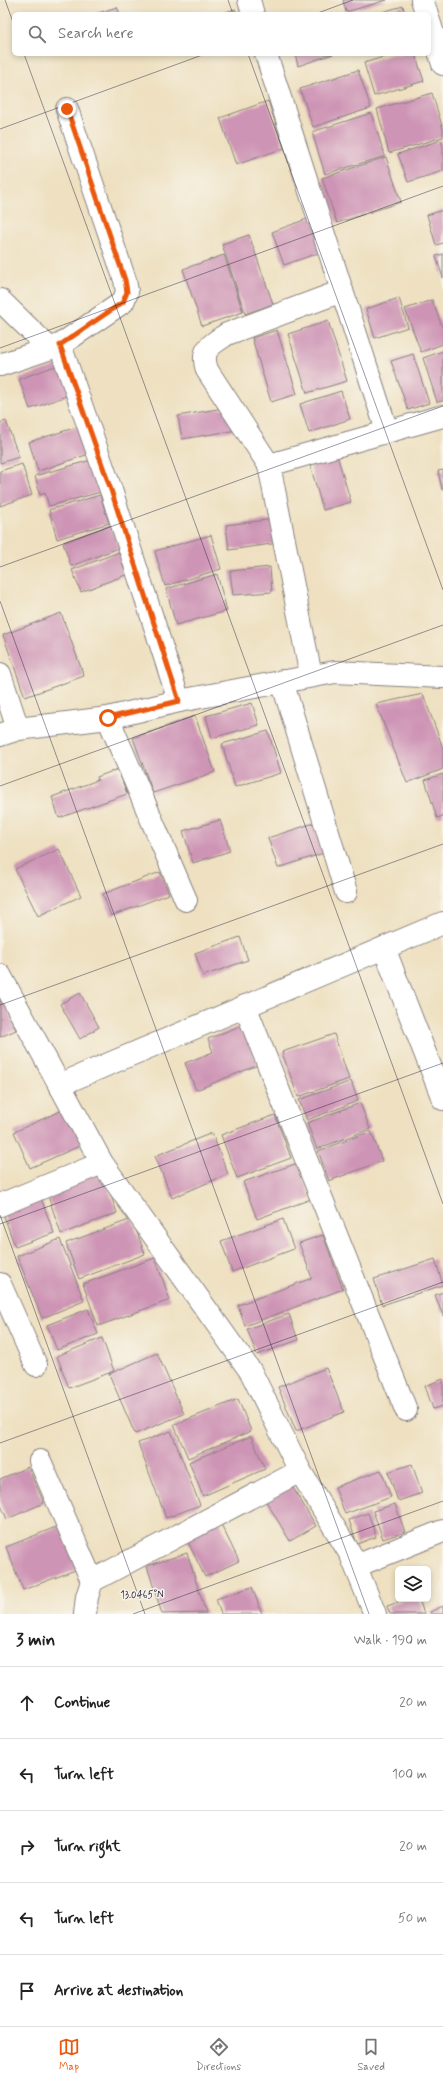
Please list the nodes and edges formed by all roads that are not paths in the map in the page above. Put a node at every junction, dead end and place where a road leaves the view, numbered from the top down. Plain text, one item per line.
1 (249, 0) edge
2 (422, 0) edge
3 (252, 12) edge
4 (426, 12) edge
5 (431, 27) edge
6 (267, 56) edge
7 (443, 64) edge
8 (67, 109) dead end
9 (342, 291) junction
10 (0, 300) edge
11 (54, 346) junction
12 (0, 366) edge
13 (443, 416) edge
14 (387, 431) junction
15 (269, 465) junction
16 (0, 674) edge
17 (311, 676) junction
18 (282, 681) junction
19 (441, 681) edge
20 (179, 701) junction
21 (108, 718) junction
22 (9, 732) edge
23 (346, 892) dead end
24 (186, 900) dead end
25 (443, 922) edge
26 (384, 948) junction
27 (1, 979) edge
28 (245, 1006) junction
29 (59, 1085) junction
30 (443, 1099) edge
31 (102, 1162) junction
32 (0, 1205) edge
33 (0, 1284) edge
34 (36, 1365) dead end
35 (406, 1410) dead end
36 (40, 1461) dead end
37 (300, 1471) junction
38 (443, 1531) edge
39 (356, 1566) junction
40 (92, 1581) junction
41 (85, 1614) edge
42 (375, 1614) edge

1 - 3 street
2 - 4 street
5 - 7 street
6 - 9 street
8 - 11 street
9 - 14 street
9 - 15 street
10 - 11 street
11 - 12 street
11 - 20 street
13 - 14 street
14 - 15 street
15 - 17 street
16 - 22 street
17 - 18 street
17 - 19 street
18 - 20 street
18 - 23 street
20 - 21 street
21 - 22 street
21 - 24 street
25 - 26 street
26 - 28 street
26 - 30 street
27 - 29 street
28 - 29 street
28 - 35 street
29 - 31 street
31 - 32 street
31 - 37 street
33 - 34 street
36 - 40 street
37 - 39 street
37 - 40 street
38 - 39 street
39 - 42 street
40 - 41 street

